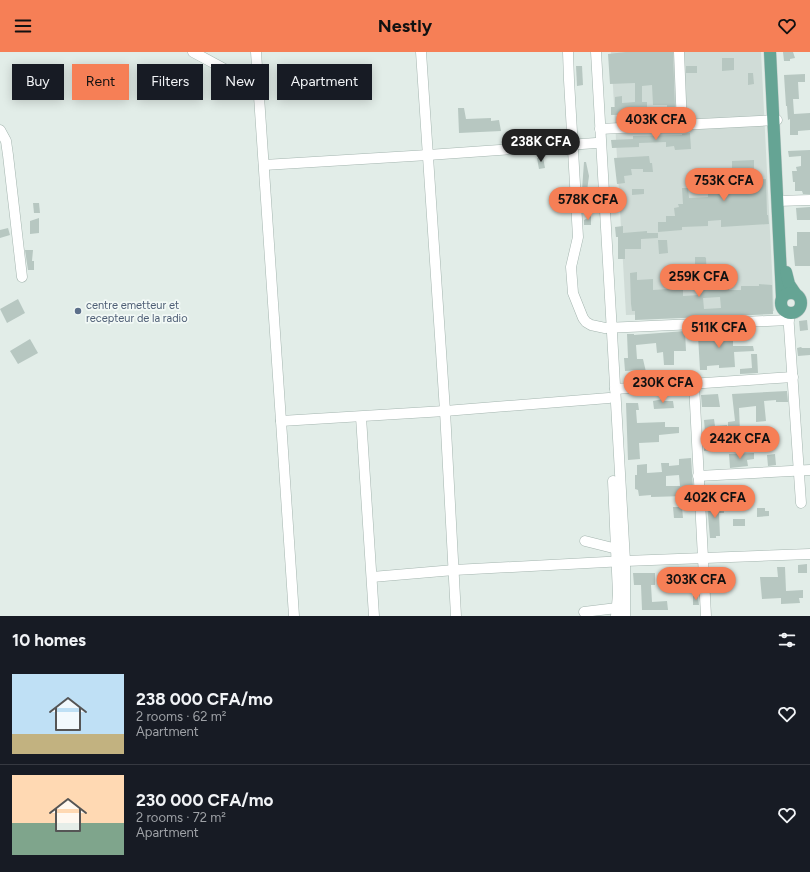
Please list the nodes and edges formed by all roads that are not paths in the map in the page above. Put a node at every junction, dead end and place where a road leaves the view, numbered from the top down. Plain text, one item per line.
1 (193, 52) edge
2 (256, 52) edge
3 (421, 52) edge
4 (568, 52) edge
5 (591, 52) edge
6 (596, 52) edge
7 (679, 52) edge
8 (770, 52) edge
9 (774, 52) edge
10 (215, 64) edge
11 (257, 64) edge
12 (259, 100) edge
13 (775, 120) junction
14 (682, 126) junction
15 (600, 129) junction
16 (0, 130) edge
17 (596, 143) junction
18 (573, 144) junction
19 (428, 155) junction
20 (264, 165) junction
21 (810, 200) edge
22 (779, 201) junction
23 (22, 277) dead end
24 (796, 294) junction
25 (810, 296) edge
26 (782, 297) junction
27 (810, 305) edge
28 (792, 314) junction
29 (608, 328) junction
30 (793, 377) junction
31 (694, 384) junction
32 (615, 389) junction
33 (609, 398) junction
34 (445, 411) junction
35 (362, 417) junction
36 (281, 421) junction
37 (810, 470) edge
38 (799, 471) junction
39 (698, 476) junction
40 (801, 503) dead end
41 (585, 541) dead end
42 (617, 549) junction
43 (810, 554) edge
44 (703, 558) junction
45 (621, 561) junction
46 (454, 570) junction
47 (372, 577) junction
48 (584, 612) dead end
49 (616, 612) edge
50 (294, 616) edge
51 (374, 616) edge
52 (456, 616) edge
53 (625, 616) edge
54 (706, 616) edge

1 - 10 street
2 - 11 street
3 - 19 street
4 - 18 street
5 - 17 street
6 - 15 street
7 - 14 street
8 - 13 main road
9 - 13 main road
12 - 20 street
13 - 14 street
13 - 22 main road
14 - 15 street
15 - 29 street
16 - 23 street
17 - 18 street
17 - 29 street
18 - 19 street
18 - 29 street
19 - 20 street
19 - 34 street
20 - 36 street
21 - 22 street
22 - 24 main road
22 - 26 main road
24 - 25 main road
24 - 26 main road
24 - 28 main road
26 - 28 main road
27 - 28 main road
28 - 29 street
28 - 30 street
29 - 32 street
29 - 33 street
30 - 31 street
30 - 38 street
31 - 32 street
31 - 39 street
32 - 45 street
33 - 34 street
33 - 42 street
34 - 35 street
34 - 46 street
35 - 36 street
35 - 47 street
36 - 50 street
37 - 38 street
38 - 39 street
38 - 40 street
39 - 44 street
41 - 42 street
42 - 45 street
43 - 44 street
44 - 45 street
44 - 54 street
45 - 46 street
45 - 49 street
45 - 53 street
46 - 47 street
46 - 52 street
47 - 51 street
48 - 49 street

